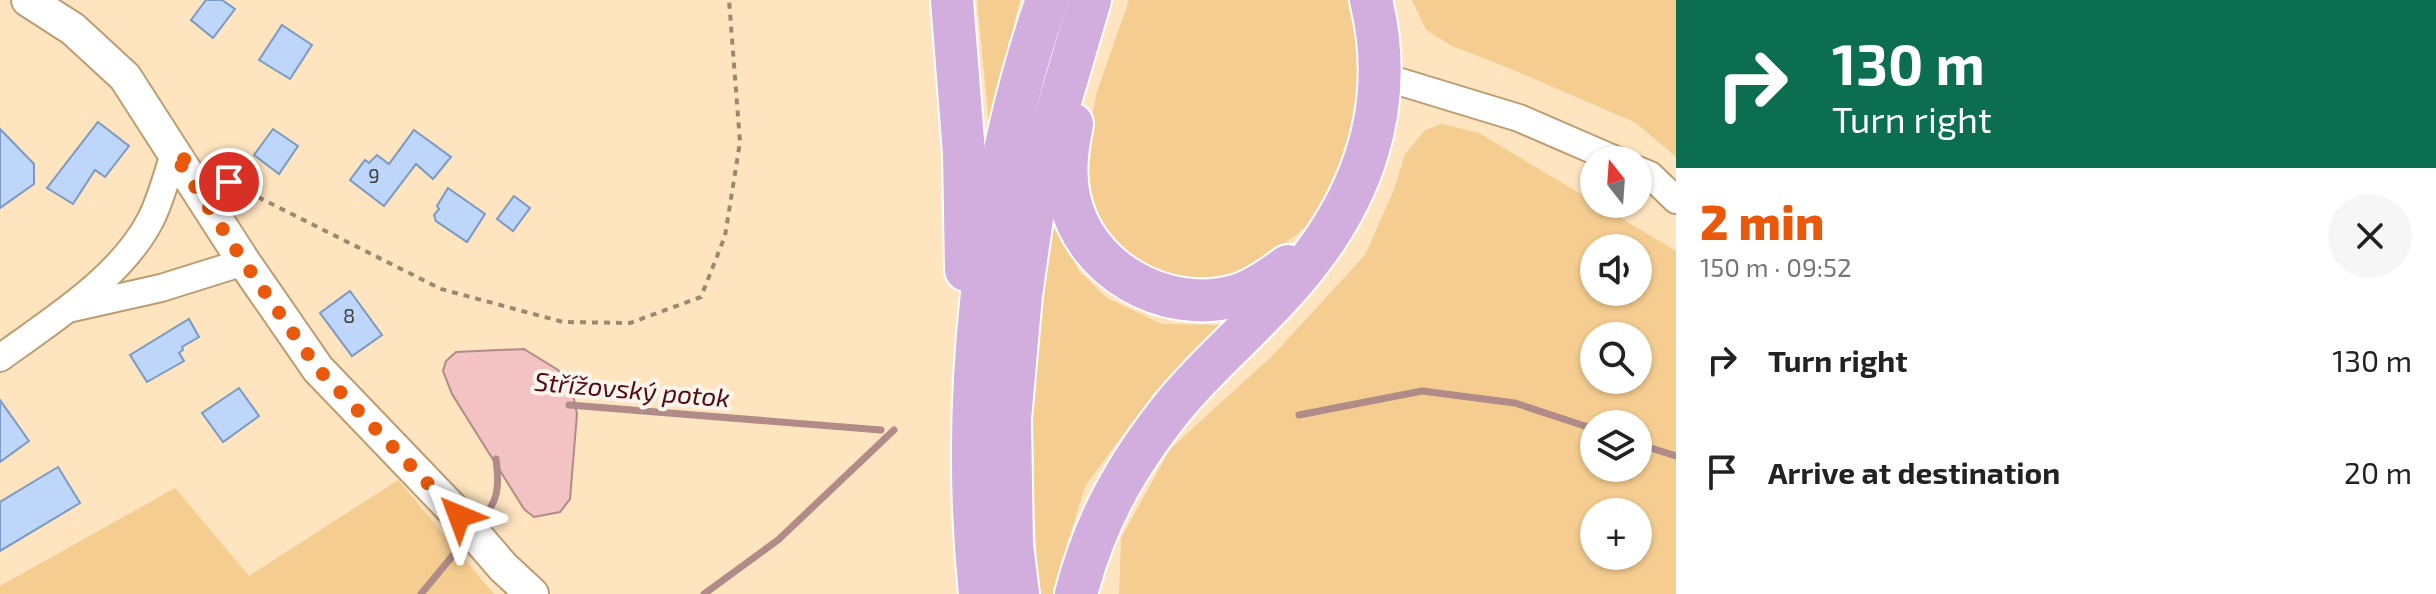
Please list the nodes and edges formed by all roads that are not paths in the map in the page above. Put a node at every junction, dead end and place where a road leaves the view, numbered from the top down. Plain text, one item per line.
1 (28, 0) edge
2 (952, 0) edge
3 (1047, 0) edge
4 (1090, 0) edge
5 (1106, 0) edge
6 (1371, 0) edge
7 (1381, 76) junction
8 (1584, 146) edge
9 (174, 154) junction
10 (1652, 177) edge
11 (1351, 193) junction
12 (1676, 200) edge
13 (244, 262) junction
14 (69, 308) junction
15 (0, 358) edge
16 (973, 412) junction
17 (532, 594) edge
18 (980, 594) edge
19 (1018, 594) edge
20 (1076, 594) edge

1 - 9 street
2 - 16 highway
3 - 16 highway
4 - 19 highway
5 - 11 highway
6 - 7 highway
7 - 8 street
7 - 11 highway
9 - 13 street
9 - 14 street
10 - 12 street
11 - 20 highway
13 - 14 street
13 - 17 street
14 - 15 street
16 - 18 highway

